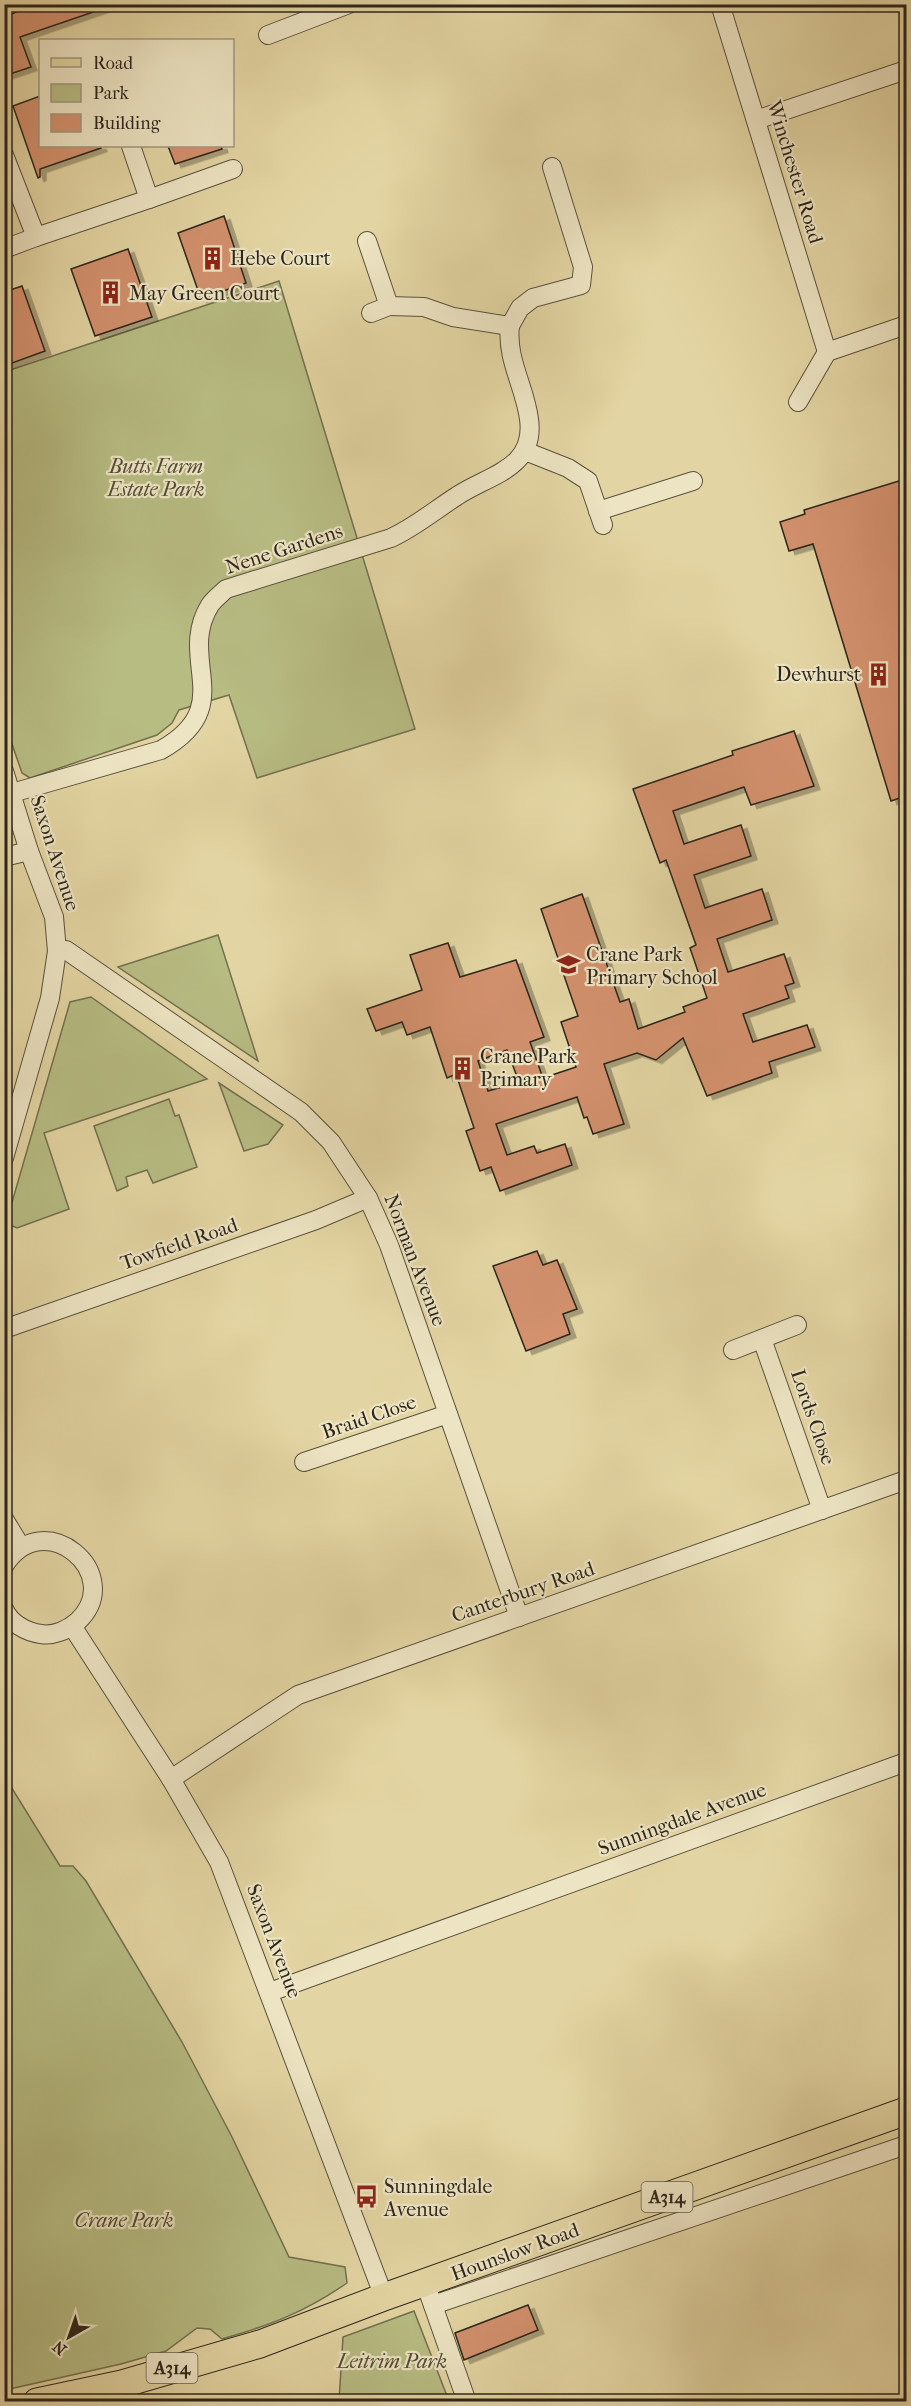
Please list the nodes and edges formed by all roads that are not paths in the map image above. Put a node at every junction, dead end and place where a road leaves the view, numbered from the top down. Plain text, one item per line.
1 (349, 4) edge
2 (720, 4) edge
3 (268, 35) dead end
4 (906, 70) edge
5 (756, 120) junction
6 (131, 147) edge
7 (4, 155) edge
8 (552, 167) dead end
9 (233, 168) dead end
10 (149, 199) junction
11 (36, 237) junction
12 (367, 241) dead end
13 (4, 249) edge
14 (389, 306) junction
15 (372, 313) dead end
16 (906, 325) edge
17 (510, 326) junction
18 (828, 352) junction
19 (798, 402) dead end
20 (525, 451) junction
21 (693, 481) dead end
22 (4, 771) edge
23 (12, 793) junction
24 (30, 851) junction
25 (4, 857) edge
26 (57, 951) junction
27 (4, 1158) edge
28 (368, 1198) junction
29 (796, 1325) dead end
30 (4, 1329) edge
31 (762, 1339) junction
32 (733, 1350) dead end
33 (448, 1413) junction
34 (304, 1462) dead end
35 (906, 1480) edge
36 (822, 1510) junction
37 (4, 1519) edge
38 (21, 1547) junction
39 (4, 1566) edge
40 (4, 1609) edge
41 (519, 1617) junction
42 (72, 1626) junction
43 (906, 1762) edge
44 (171, 1779) junction
45 (270, 1992) junction
46 (906, 2111) edge
47 (906, 2145) edge
48 (429, 2295) junction
49 (384, 2297) junction
50 (37, 2402) edge
51 (467, 2402) edge

1 - 3 street
2 - 5 street, Winchester Road
4 - 5 street
5 - 18 street, Winchester Road
6 - 10 street
7 - 11 street
8 - 17 street
9 - 10 street
10 - 11 street
11 - 13 street
12 - 14 street
14 - 15 street
14 - 17 street
16 - 18 street
17 - 20 street
18 - 19 street
20 - 21 street
20 - 23 street, Nene Gardens
22 - 23 street, Saxon Avenue
23 - 24 street, Saxon Avenue
24 - 25 street
24 - 26 street, Saxon Avenue
26 - 27 street, Saxon Avenue
26 - 28 street, Norman Avenue
28 - 30 street, Towfield Road
28 - 33 street, Norman Avenue
29 - 31 street
31 - 32 street
31 - 36 street, Lords Close
33 - 34 street, Braid Close
33 - 41 street, Norman Avenue
35 - 36 street, Canterbury Road
36 - 41 street, Canterbury Road
37 - 38 street
38 - 39 street
38 - 42 street
40 - 42 street
41 - 44 street, Canterbury Road
42 - 44 street, Saxon Avenue
43 - 45 street, Sunningdale Avenue
44 - 45 street, Saxon Avenue
45 - 49 street, Saxon Avenue
46 - 48 main road, Hounslow Road / A314
47 - 48 street
48 - 49 main road, Hounslow Road / A314
48 - 51 street
49 - 50 main road, Hounslow Road / A314

